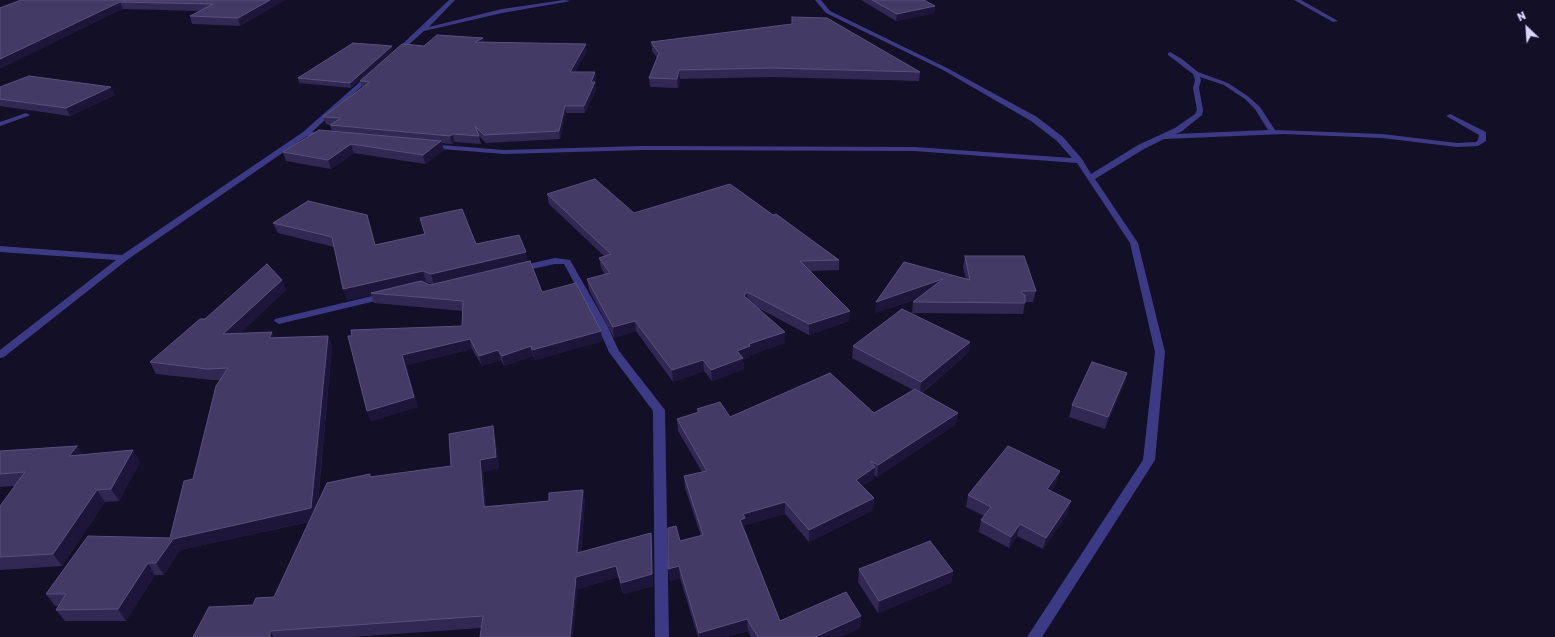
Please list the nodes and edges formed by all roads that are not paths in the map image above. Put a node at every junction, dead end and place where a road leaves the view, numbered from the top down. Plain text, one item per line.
1 (452, 0) edge
2 (818, 0) edge
3 (1297, 0) edge
4 (568, 1) edge
5 (1335, 21) dead end
6 (422, 30) junction
7 (1170, 54) dead end
8 (389, 59) edge
9 (377, 68) edge
10 (1196, 73) junction
11 (26, 115) edge
12 (1450, 116) dead end
13 (0, 124) edge
14 (1273, 133) junction
15 (306, 134) junction
16 (336, 137) edge
17 (1162, 137) junction
18 (419, 145) edge
19 (1079, 161) junction
20 (1090, 178) junction
21 (0, 249) edge
22 (124, 258) junction
23 (508, 272) edge
24 (395, 293) edge
25 (279, 321) dead end
26 (0, 356) edge
27 (662, 637) edge
28 (1034, 637) edge

1 - 6 street
2 - 19 street
3 - 5 street
4 - 6 street
6 - 8 street
7 - 10 street
9 - 15 street
10 - 14 street
10 - 17 street
11 - 13 street
12 - 14 street
14 - 17 street
15 - 16 street
15 - 22 street
17 - 20 street
18 - 19 street
19 - 20 street
20 - 28 street
21 - 22 street
22 - 26 street
23 - 27 street
24 - 25 street

